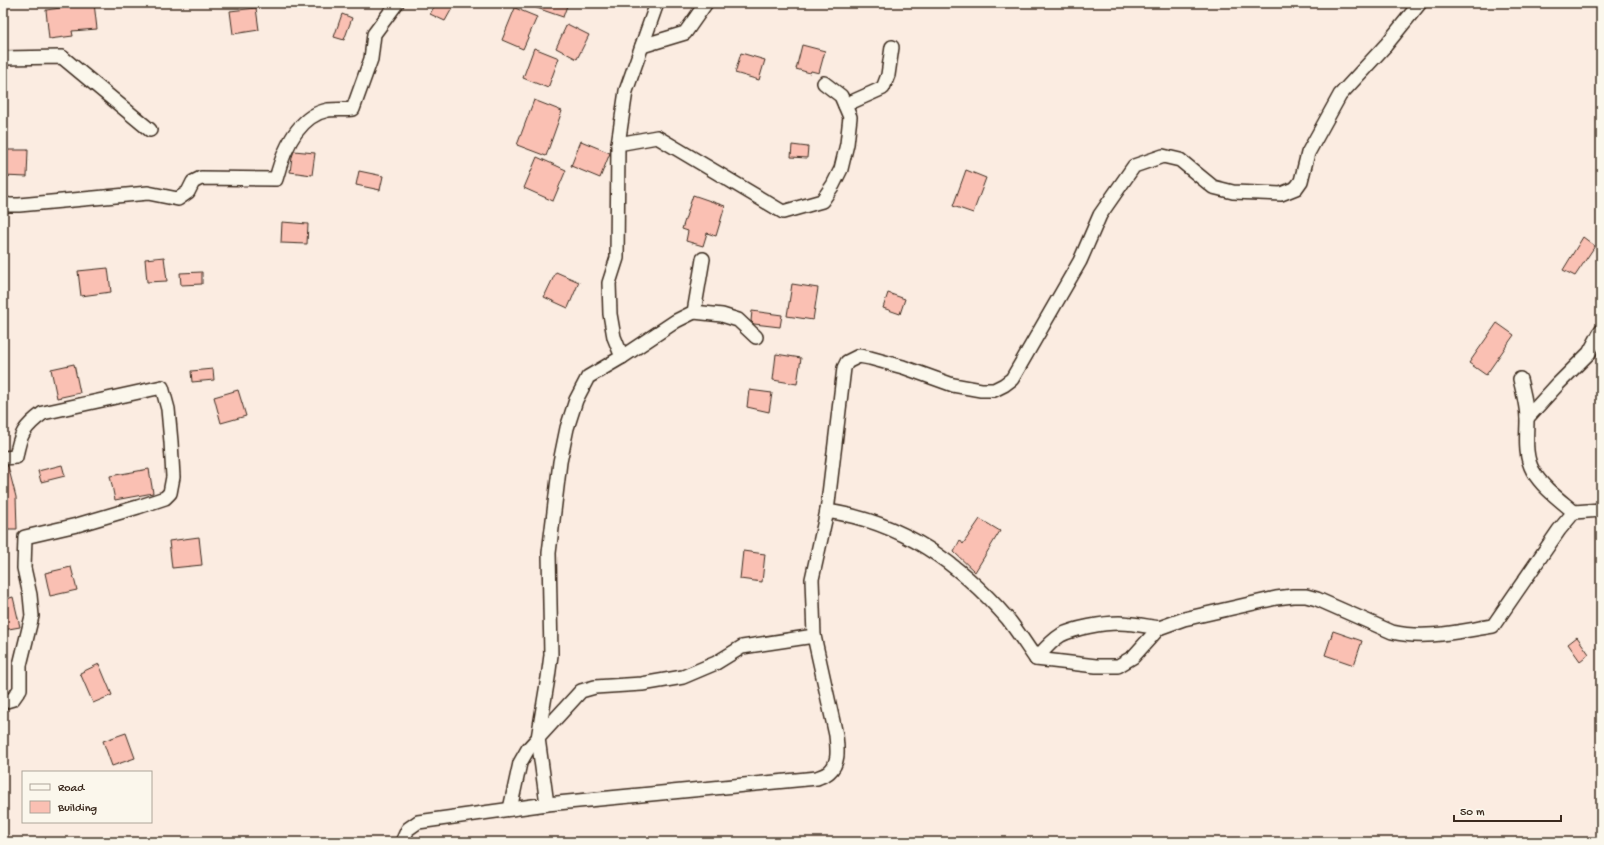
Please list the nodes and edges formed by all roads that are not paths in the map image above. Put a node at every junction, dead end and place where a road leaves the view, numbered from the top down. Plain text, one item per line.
1 (397, 3) edge
2 (657, 3) edge
3 (706, 3) edge
4 (1420, 3) edge
5 (642, 46) junction
6 (892, 48) dead end
7 (3, 58) edge
8 (824, 83) dead end
9 (845, 105) junction
10 (150, 130) dead end
11 (618, 144) junction
12 (3, 203) edge
13 (703, 259) dead end
14 (694, 312) junction
15 (1601, 331) edge
16 (756, 337) dead end
17 (622, 357) junction
18 (1520, 380) dead end
19 (1527, 418) junction
20 (3, 458) edge
21 (1601, 510) edge
22 (827, 511) junction
23 (1574, 512) junction
24 (1159, 628) junction
25 (814, 636) junction
26 (1036, 659) junction
27 (3, 702) edge
28 (538, 738) junction
29 (547, 804) junction
30 (510, 809) junction
31 (402, 842) edge

1 - 12 street
2 - 5 street
3 - 5 street
4 - 22 street
5 - 11 street
6 - 9 street
7 - 10 street
8 - 9 street
9 - 11 street
11 - 17 street
13 - 14 street
14 - 16 street
14 - 17 street
15 - 19 street
17 - 28 street
18 - 19 street
19 - 23 street
20 - 27 street
21 - 23 street
22 - 25 street
22 - 26 street
23 - 24 street
24 - 26 street
24 - 26 street
25 - 28 street
25 - 29 street
28 - 29 street
28 - 30 street
29 - 30 street
30 - 31 street

